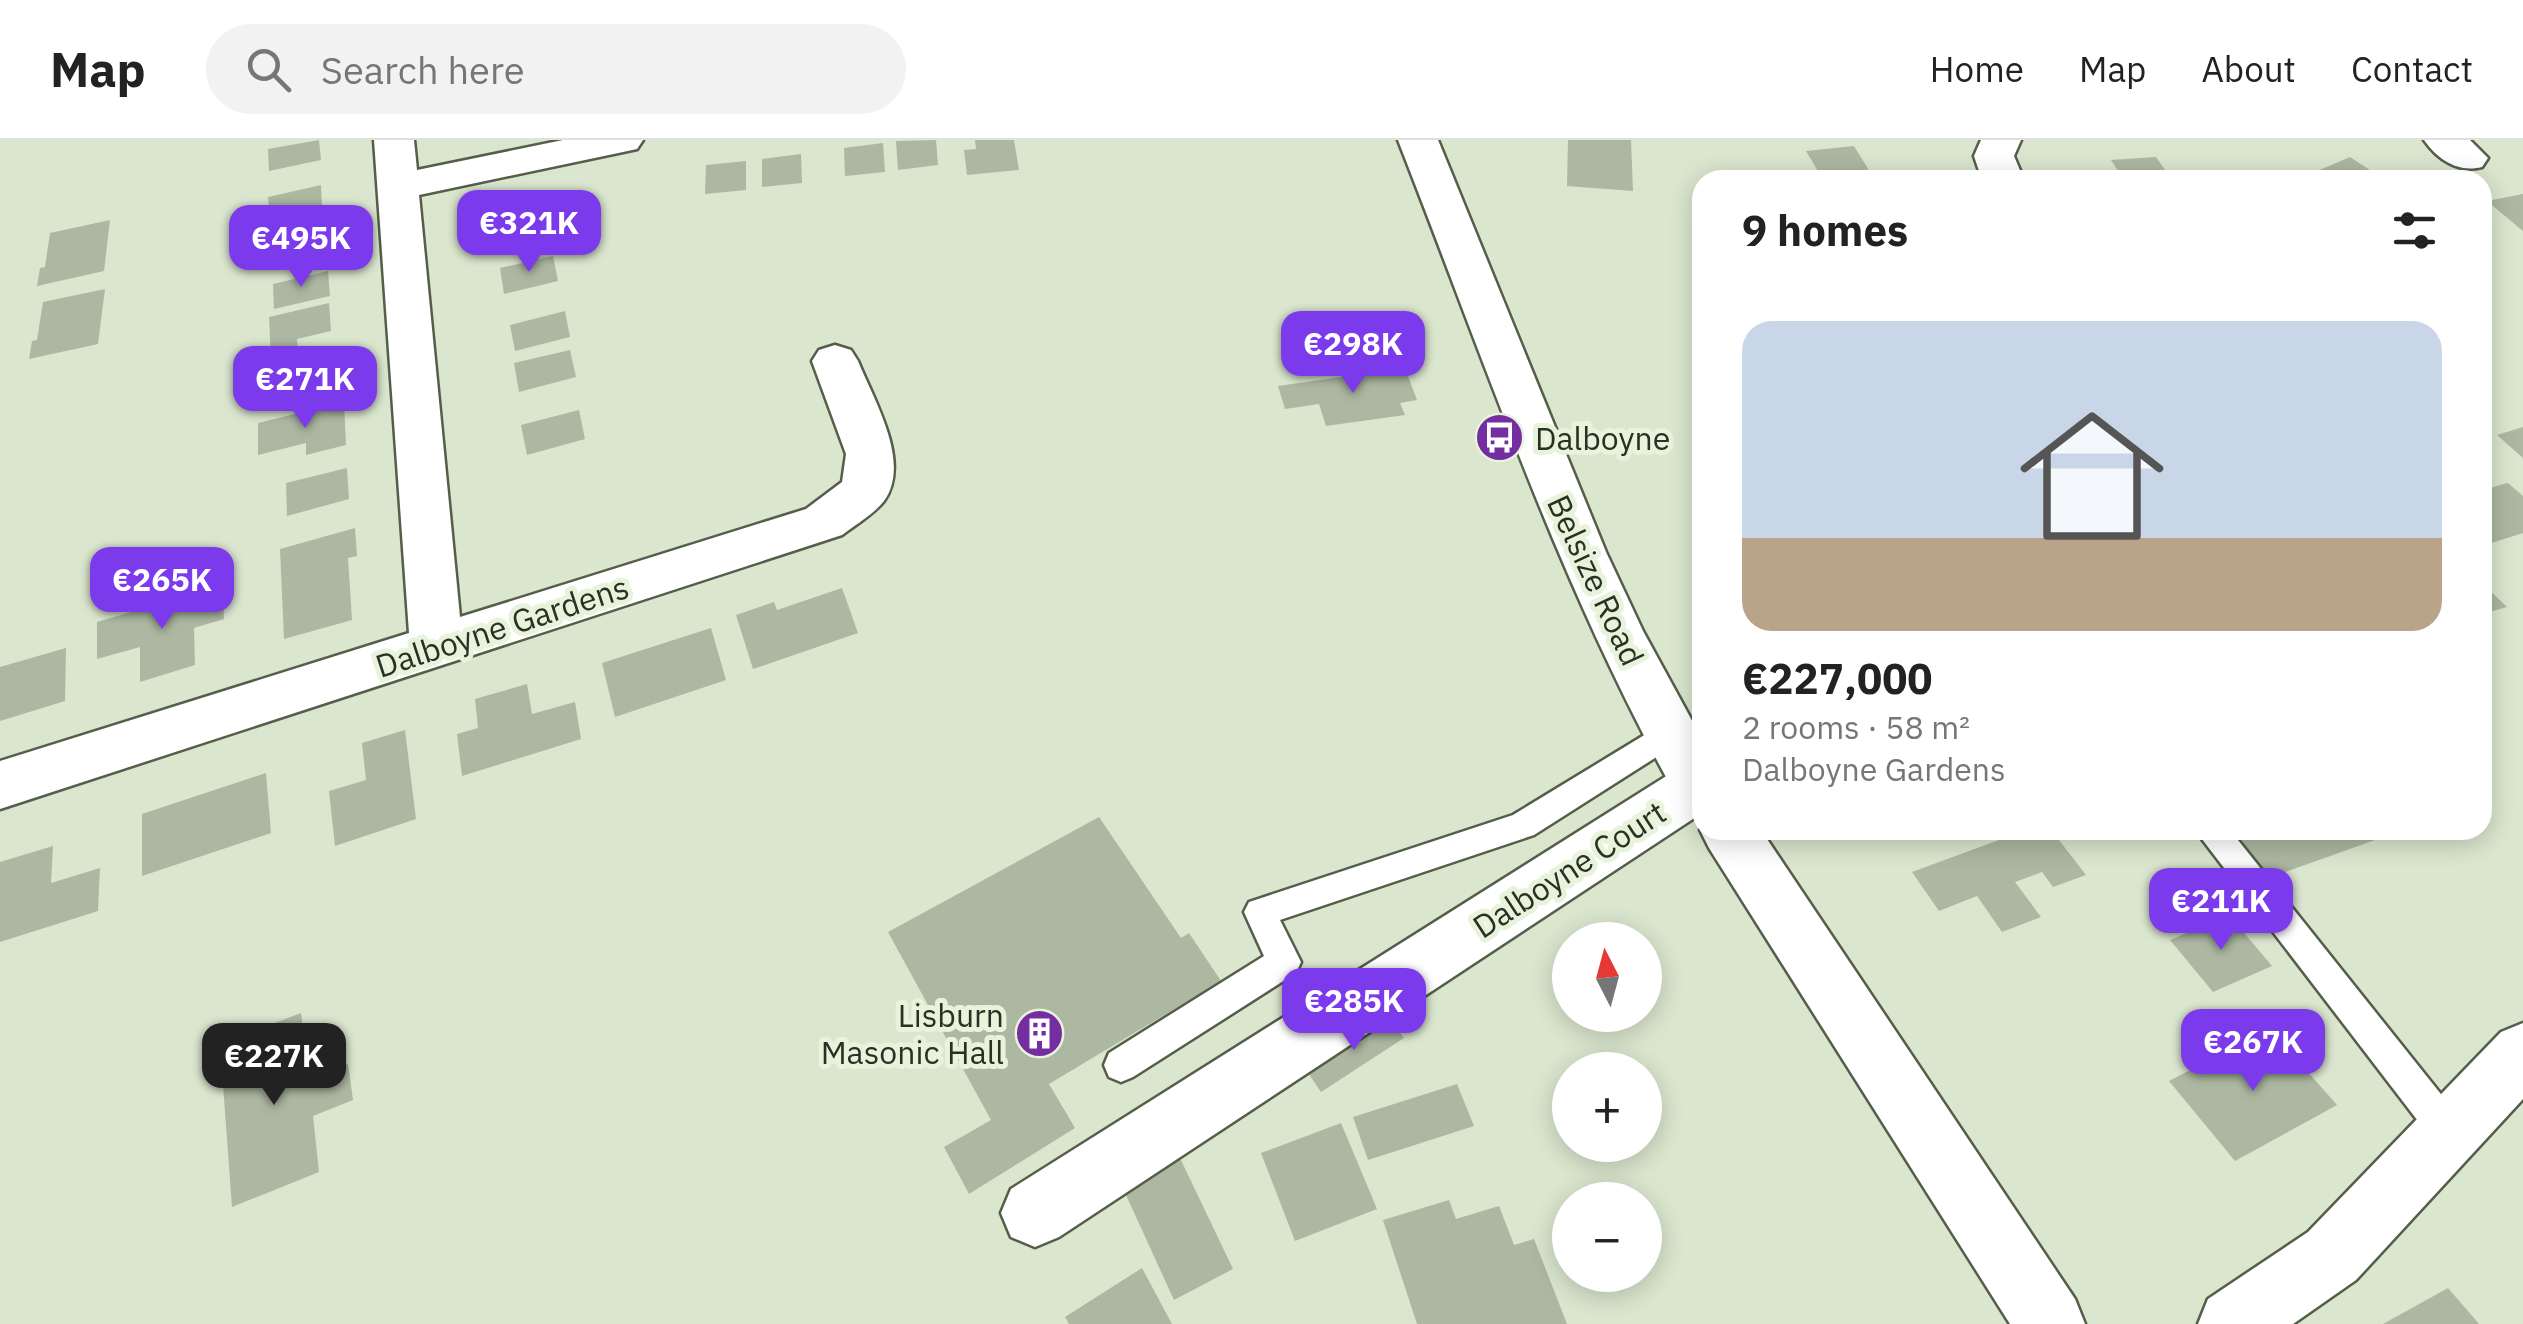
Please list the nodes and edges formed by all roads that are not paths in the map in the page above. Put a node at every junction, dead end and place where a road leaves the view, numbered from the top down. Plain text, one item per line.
1 (394, 140) edge
2 (623, 140) edge
3 (1418, 140) edge
4 (2001, 140) edge
5 (1999, 170) edge
6 (400, 186) junction
7 (836, 361) dead end
8 (436, 648) junction
9 (1669, 733) junction
10 (1692, 771) edge
11 (0, 785) edge
12 (1692, 812) edge
13 (1735, 840) edge
14 (2219, 840) edge
15 (2523, 1053) edge
16 (1120, 1065) dead end
17 (2447, 1130) junction
18 (1035, 1213) dead end
19 (2284, 1290) edge
20 (2050, 1324) edge

1 - 6 street
2 - 6 street
3 - 9 street, Belsize Road
4 - 5 street
6 - 8 street
7 - 8 street, Dalboyne Gardens
8 - 11 street, Dalboyne Gardens
9 - 10 street, Belsize Road
9 - 16 lane
12 - 18 street, Dalboyne Court
13 - 20 street, Belsize Road
14 - 17 lane
15 - 17 street
17 - 19 street

